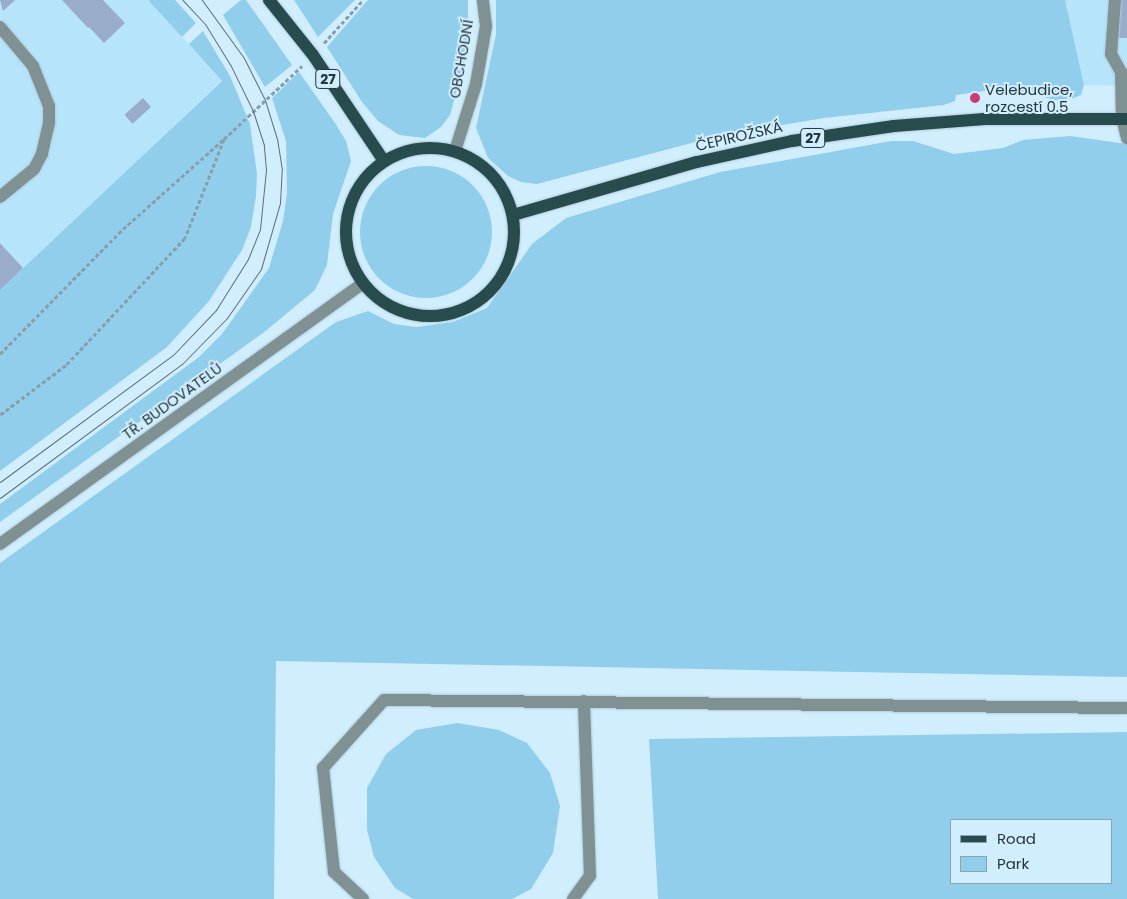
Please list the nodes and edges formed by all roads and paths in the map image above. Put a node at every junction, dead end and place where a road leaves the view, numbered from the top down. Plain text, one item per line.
1 (269, 0) edge
2 (363, 0) edge
3 (484, 0) edge
4 (1115, 0) edge
5 (0, 27) edge
6 (313, 55) junction
7 (1125, 119) edge
8 (1127, 138) edge
9 (224, 139) junction
10 (455, 151) junction
11 (384, 161) junction
12 (0, 197) edge
13 (513, 215) junction
14 (363, 283) junction
15 (0, 354) edge
16 (0, 415) edge
17 (0, 544) edge
18 (584, 701) junction
19 (1127, 708) edge
20 (363, 899) edge
21 (573, 899) edge

1 - 6 main road, 27
2 - 6 path
3 - 10 street, OBCHODNÍ
4 - 7 street
5 - 12 street
6 - 9 path
6 - 11 main road, 27
7 - 8 street
7 - 13 main road, ČEPIROŽSKÁ / 27
9 - 15 path
9 - 16 path
10 - 11 main road
10 - 13 main road
11 - 14 main road
13 - 14 main road
14 - 17 street, TŘ. BUDOVATELŮ
18 - 19 street
18 - 20 street
18 - 21 street

